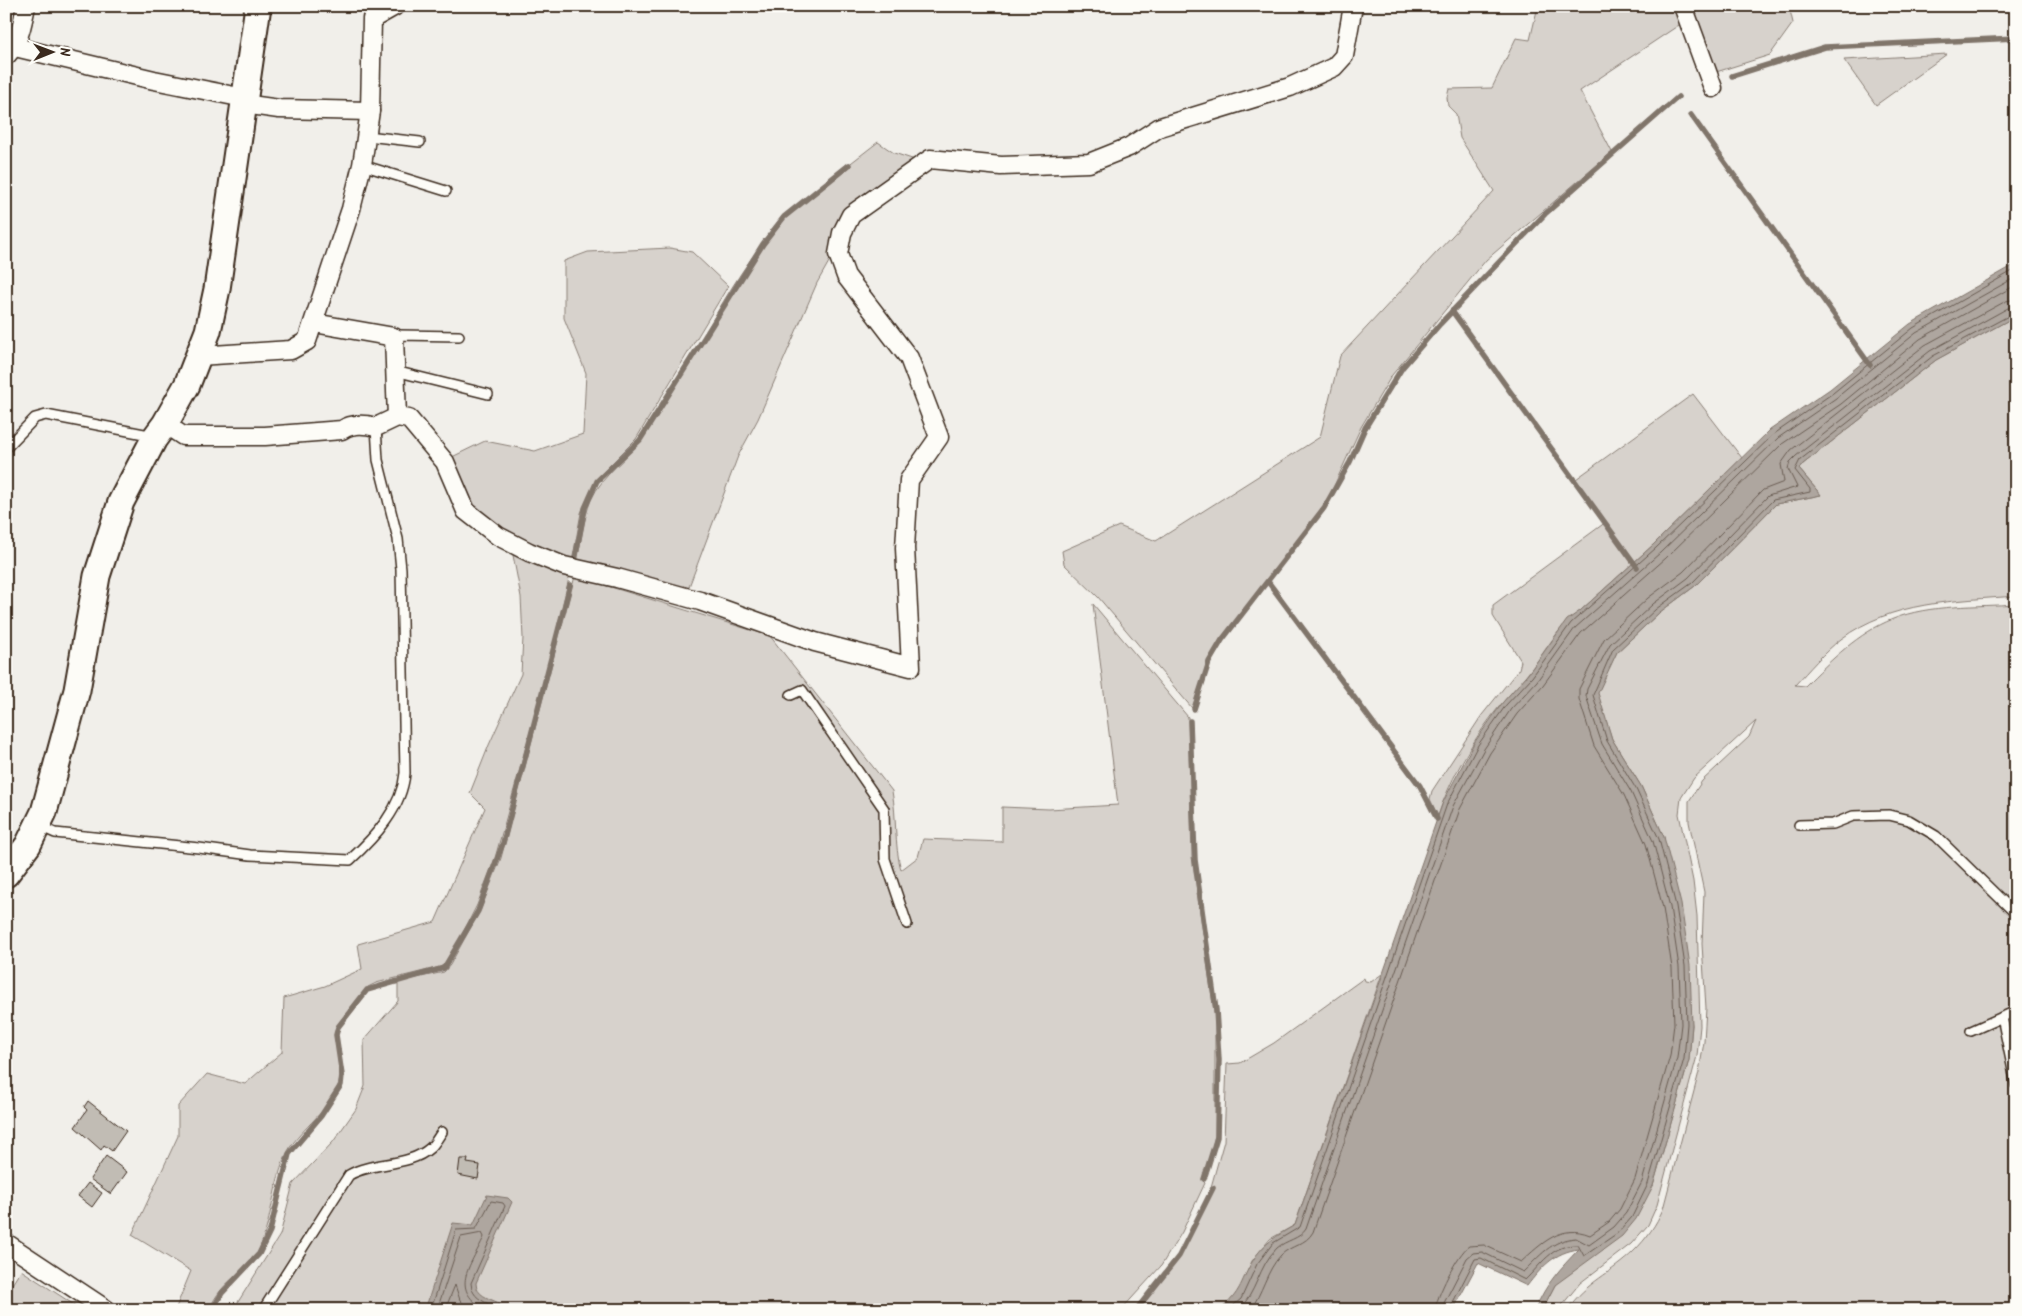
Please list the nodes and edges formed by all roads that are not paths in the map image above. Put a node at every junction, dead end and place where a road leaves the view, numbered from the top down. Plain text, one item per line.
1 (26, 6) edge
2 (258, 6) edge
3 (395, 6) edge
4 (1353, 6) edge
5 (1683, 6) edge
6 (11, 51) edge
7 (1713, 88) dead end
8 (244, 101) junction
9 (370, 111) junction
10 (367, 136) junction
11 (420, 142) dead end
12 (362, 165) junction
13 (446, 191) dead end
14 (314, 323) junction
15 (459, 336) dead end
16 (394, 337) junction
17 (198, 356) junction
18 (396, 371) junction
19 (488, 394) dead end
20 (397, 417) junction
21 (376, 427) junction
22 (159, 432) junction
23 (6, 448) edge
24 (791, 695) dead end
25 (38, 826) junction
26 (1799, 826) dead end
27 (6, 874) edge
28 (2016, 914) edge
29 (908, 924) dead end
30 (2016, 1011) edge
31 (2002, 1017) junction
32 (1971, 1031) dead end
33 (2016, 1085) edge
34 (442, 1132) dead end
35 (6, 1243) edge
36 (107, 1310) edge
37 (262, 1310) edge

1 - 6 street
2 - 8 street
3 - 9 street
4 - 20 street
5 - 7 street
6 - 8 street
8 - 9 street
8 - 17 street
9 - 10 street
10 - 11 lane
10 - 12 street
12 - 13 lane
12 - 14 street
14 - 16 street
14 - 17 street
15 - 16 lane
16 - 18 street
17 - 22 street
18 - 19 lane
18 - 20 street
20 - 21 street
21 - 22 street
21 - 25 lane
22 - 23 lane
22 - 25 street
24 - 29 lane
25 - 27 street
26 - 28 lane
30 - 31 lane
31 - 32 lane
31 - 33 lane
34 - 37 lane
35 - 36 street

